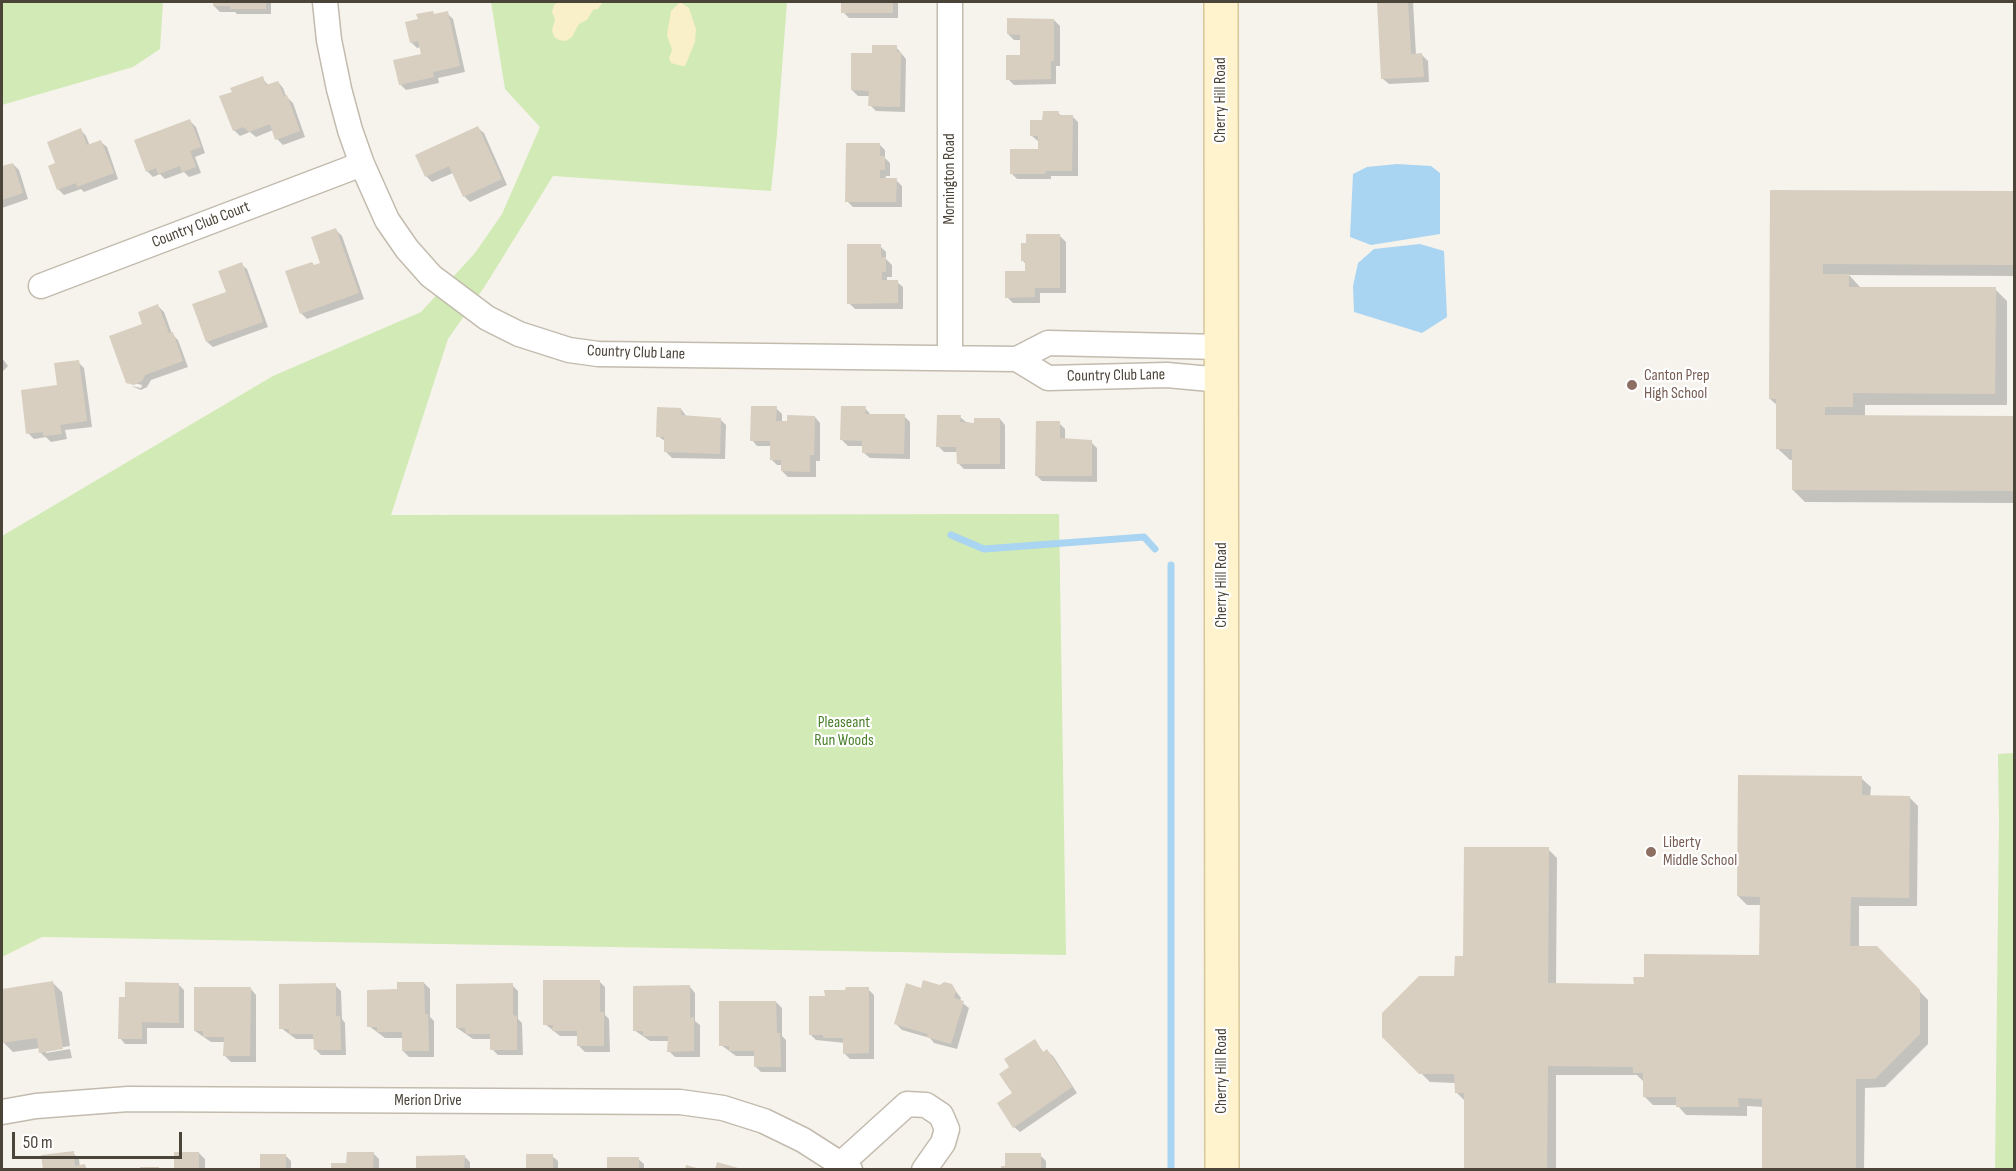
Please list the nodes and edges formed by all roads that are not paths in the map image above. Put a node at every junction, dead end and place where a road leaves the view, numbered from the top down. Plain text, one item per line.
1 (326, 2) edge
2 (950, 2) edge
3 (1221, 2) edge
4 (362, 164) junction
5 (41, 286) dead end
6 (1221, 347) junction
7 (950, 357) junction
8 (1017, 359) junction
9 (1221, 380) junction
10 (2, 1112) edge
11 (846, 1166) edge
12 (924, 1170) edge
13 (1222, 1170) edge

1 - 4 street, Country Club Lane
2 - 7 street, Mornington Road
3 - 6 main road, Cherry Hill Road
4 - 5 street, Country Club Court
4 - 7 street, Country Club Lane
6 - 8 street, Country Club Lane
6 - 9 main road, Cherry Hill Road
7 - 8 street, Country Club Lane
8 - 9 street, Country Club Lane
9 - 13 main road, Cherry Hill Road
10 - 11 street, Merion Drive
11 - 12 street, Merion Drive

